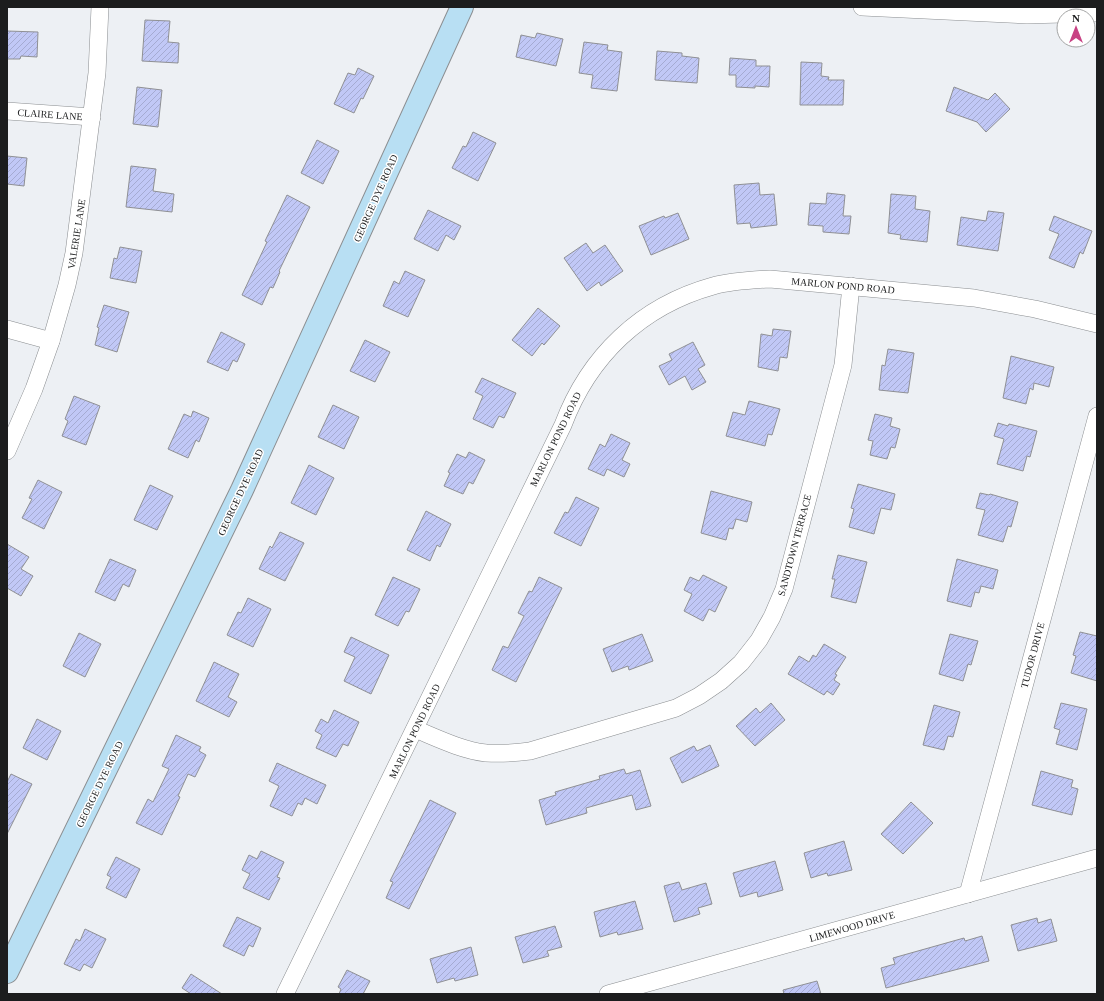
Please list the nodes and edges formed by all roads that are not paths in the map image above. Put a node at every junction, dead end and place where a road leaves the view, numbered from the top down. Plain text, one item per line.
1 (100, 7) edge
2 (462, 7) edge
3 (862, 7) edge
4 (1097, 13) edge
5 (7, 111) edge
6 (92, 117) junction
7 (852, 286) junction
8 (1097, 324) edge
9 (7, 329) edge
10 (51, 341) junction
11 (1097, 416) edge
12 (7, 451) edge
13 (415, 729) junction
14 (1097, 858) edge
15 (968, 894) junction
16 (7, 972) edge
17 (285, 994) edge
18 (608, 994) edge

1 - 6 street, VALERIE LANE
2 - 16 street, GEORGE DYE ROAD
3 - 4 street
5 - 6 street, CLAIRE LANE
6 - 10 street, VALERIE LANE
7 - 8 street, MARLON POND ROAD
7 - 13 street, MARLON POND ROAD
7 - 13 street, SANDTOWN TERRACE
9 - 10 street
10 - 12 street, VALERIE LANE
11 - 15 street, TUDOR DRIVE
13 - 17 street, MARLON POND ROAD
14 - 15 street, LIMEWOOD DRIVE
15 - 18 street, LIMEWOOD DRIVE

